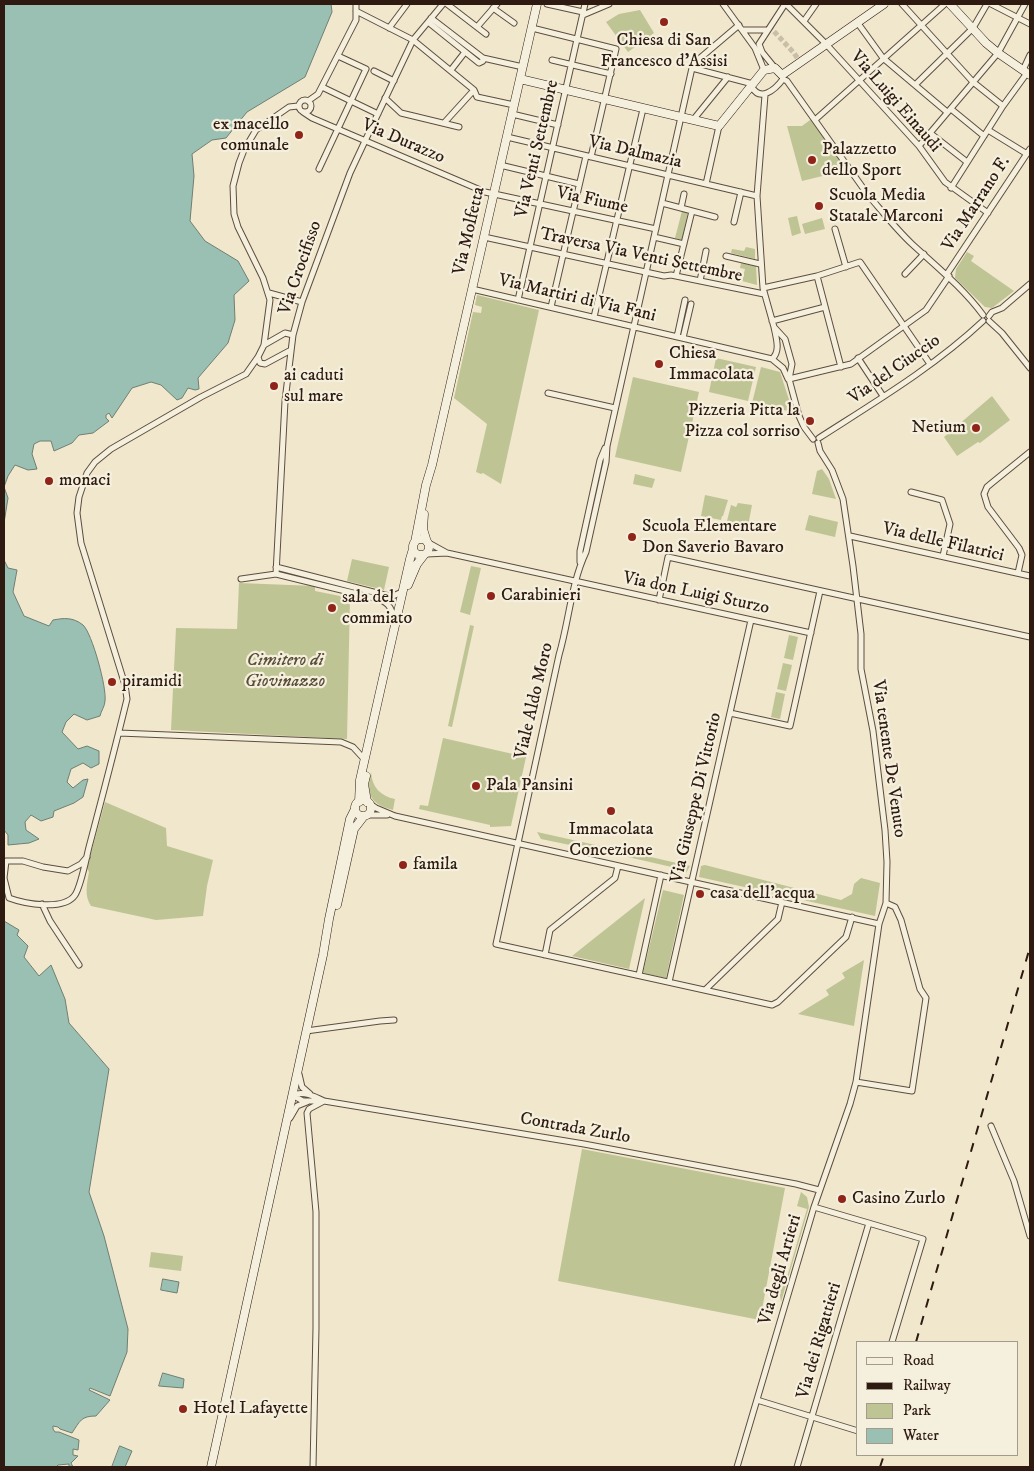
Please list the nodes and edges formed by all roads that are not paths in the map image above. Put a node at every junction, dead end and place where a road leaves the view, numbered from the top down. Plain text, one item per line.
1 (356, 4) edge
2 (407, 4) edge
3 (445, 4) edge
4 (547, 4) edge
5 (585, 4) edge
6 (609, 4) edge
7 (723, 4) edge
8 (786, 4) edge
9 (816, 4) edge
10 (884, 4) edge
11 (902, 4) edge
12 (945, 4) edge
13 (950, 4) edge
14 (989, 4) edge
15 (1025, 4) edge
16 (535, 5) edge
17 (495, 6) edge
18 (356, 11) junction
19 (583, 14) junction
20 (1018, 17) junction
21 (430, 20) junction
22 (804, 21) junction
23 (857, 22) junction
24 (514, 23) dead end
25 (1030, 24) edge
26 (920, 25) junction
27 (477, 27) junction
28 (389, 28) junction
29 (532, 28) junction
30 (740, 28) junction
31 (973, 28) junction
32 (766, 30) junction
33 (486, 34) dead end
34 (577, 39) junction
35 (413, 40) junction
36 (826, 44) junction
37 (465, 52) junction
38 (998, 53) junction
39 (947, 54) junction
40 (1030, 55) edge
41 (338, 56) junction
42 (483, 58) junction
43 (883, 58) junction
44 (552, 60) dead end
45 (572, 64) junction
46 (523, 67) junction
47 (692, 68) junction
48 (776, 68) junction
49 (451, 70) junction
50 (764, 70) junction
51 (374, 71) dead end
52 (1027, 72) edge
53 (611, 74) junction
54 (728, 77) junction
55 (782, 77) junction
56 (520, 79) junction
57 (394, 80) junction
58 (859, 80) junction
59 (973, 82) junction
60 (915, 85) junction
61 (752, 86) junction
62 (322, 87) junction
63 (474, 90) junction
64 (566, 90) junction
65 (765, 95) junction
66 (385, 98) junction
67 (604, 100) junction
68 (308, 101) junction
69 (351, 101) junction
70 (514, 105) junction
71 (298, 106) junction
72 (1004, 106) junction
73 (643, 108) junction
74 (949, 110) junction
75 (304, 112) junction
76 (378, 114) junction
77 (512, 114) junction
78 (682, 117) junction
79 (693, 120) junction
80 (816, 120) junction
81 (444, 123) junction
82 (558, 125) junction
83 (719, 126) junction
84 (459, 127) dead end
85 (338, 129) junction
86 (988, 130) junction
87 (930, 133) junction
88 (984, 136) junction
89 (507, 137) junction
90 (365, 141) junction
91 (919, 146) junction
92 (552, 148) junction
93 (1028, 151) edge
94 (588, 156) junction
95 (967, 162) junction
96 (500, 165) junction
97 (629, 166) junction
98 (319, 169) dead end
99 (668, 175) junction
100 (546, 176) junction
101 (580, 184) junction
102 (706, 184) junction
103 (951, 188) junction
104 (741, 192) junction
105 (494, 194) junction
106 (684, 194) dead end
107 (756, 196) junction
108 (540, 204) junction
109 (662, 204) junction
110 (681, 208) junction
111 (573, 211) junction
112 (692, 211) junction
113 (988, 213) junction
114 (715, 217) dead end
115 (616, 221) junction
116 (734, 222) dead end
117 (656, 229) junction
118 (835, 229) dead end
119 (484, 237) junction
120 (654, 237) junction
121 (684, 244) junction
122 (530, 247) junction
123 (706, 252) dead end
124 (563, 254) junction
125 (924, 254) junction
126 (726, 256) dead end
127 (606, 264) junction
128 (760, 264) junction
129 (846, 267) junction
130 (646, 272) junction
131 (905, 274) dead end
132 (676, 276) junction
133 (817, 276) junction
134 (948, 276) junction
135 (700, 281) junction
136 (1030, 284) edge
137 (762, 288) junction
138 (472, 289) junction
139 (268, 293) junction
140 (764, 294) junction
141 (518, 300) junction
142 (685, 300) dead end
143 (302, 302) junction
144 (691, 304) dead end
145 (551, 307) junction
146 (825, 307) junction
147 (594, 317) junction
148 (986, 318) junction
149 (773, 324) junction
150 (633, 326) junction
151 (904, 326) junction
152 (293, 334) junction
153 (680, 337) junction
154 (264, 345) junction
155 (291, 350) junction
156 (258, 358) junction
157 (278, 358) junction
158 (858, 358) junction
159 (772, 359) junction
160 (930, 364) junction
161 (288, 366) junction
162 (841, 366) junction
163 (1030, 368) edge
164 (789, 379) junction
165 (548, 393) dead end
166 (883, 396) junction
167 (615, 408) junction
168 (817, 440) junction
169 (1030, 452) edge
170 (432, 465) junction
171 (911, 492) dead end
172 (850, 536) junction
173 (427, 542) junction
174 (414, 546) junction
175 (447, 553) junction
176 (426, 555) junction
177 (943, 556) junction
178 (276, 567) junction
179 (1018, 573) junction
180 (276, 574) junction
181 (1030, 576) edge
182 (241, 579) dead end
183 (576, 582) junction
184 (820, 591) junction
185 (402, 592) junction
186 (857, 598) junction
187 (659, 600) junction
188 (750, 620) junction
189 (395, 622) junction
190 (811, 633) junction
191 (1030, 637) edge
192 (730, 713) junction
193 (119, 733) junction
194 (364, 760) junction
195 (362, 804) junction
196 (365, 816) junction
197 (395, 816) junction
198 (518, 843) junction
199 (87, 857) junction
200 (618, 866) junction
201 (661, 875) junction
202 (692, 882) junction
203 (782, 902) junction
204 (42, 904) junction
205 (886, 904) junction
206 (852, 917) junction
207 (879, 924) junction
208 (323, 955) junction
209 (545, 955) junction
210 (79, 965) dead end
211 (638, 976) junction
212 (669, 982) junction
213 (705, 990) junction
214 (394, 1020) dead end
215 (306, 1032) junction
216 (298, 1067) junction
217 (856, 1082) junction
218 (292, 1095) junction
219 (310, 1095) junction
220 (324, 1101) junction
221 (307, 1102) junction
222 (990, 1126) dead end
223 (285, 1130) junction
224 (819, 1190) junction
225 (814, 1207) junction
226 (869, 1223) junction
227 (1030, 1236) edge
228 (892, 1341) edge
229 (757, 1400) junction
230 (812, 1417) junction
231 (856, 1430) edge
232 (210, 1467) edge
233 (313, 1467) edge
234 (737, 1467) edge
235 (797, 1467) edge

1 - 18 street
2 - 28 street
3 - 21 street, Via Crocifisso
3 - 27 street
4 - 19 street
5 - 19 street, Via Venti Settembre
6 - 19 street
7 - 30 street
8 - 22 street, Via Luigi Einaudi
8 - 32 street
9 - 22 street
10 - 23 main road
11 - 26 street
12 - 26 street
13 - 31 main road
14 - 20 street
14 - 31 street
15 - 20 street
16 - 29 main road, Via Molfetta
17 - 24 street
17 - 27 street
18 - 28 street
18 - 41 street
19 - 34 street, Via Venti Settembre
20 - 25 street
20 - 38 street
21 - 35 street, Via Crocifisso
21 - 37 street
21 - 42 street
22 - 36 street, Via Luigi Einaudi
23 - 36 main road
23 - 43 street
26 - 39 street
26 - 43 street
27 - 33 street
28 - 35 street
29 - 34 street
29 - 46 main road, Via Molfetta
30 - 32 street
30 - 47 street
30 - 50 street
31 - 38 main road
31 - 39 street
32 - 48 street
34 - 45 street, Via Venti Settembre
34 - 53 street
35 - 49 street
35 - 57 street, Via Crocifisso
36 - 55 main road
36 - 58 street, Via Luigi Einaudi
37 - 42 street
37 - 49 street
38 - 52 main road
38 - 59 street
39 - 59 street
39 - 60 street
40 - 52 street
41 - 62 street
41 - 69 street
42 - 46 street
43 - 58 street
43 - 60 street
44 - 45 street
45 - 53 street
45 - 64 street, Via Venti Settembre
46 - 56 main road, Via Molfetta
47 - 54 street
47 - 78 street, Viale Aldo Moro
48 - 50 main road
48 - 55 main road
49 - 63 street
50 - 61 main road
51 - 57 street
52 - 72 street
53 - 67 street
54 - 61 street
54 - 79 street
55 - 65 street
55 - 80 street
56 - 64 main road
56 - 70 main road, Via Molfetta
57 - 66 street, Via Crocifisso
58 - 80 street
58 - 91 street, Via Luigi Einaudi
59 - 72 street
59 - 74 street
60 - 74 street
61 - 65 street
61 - 83 main road
62 - 68 street
62 - 69 street
63 - 70 street
63 - 81 street
64 - 67 main road
64 - 82 street, Via Venti Settembre
65 - 107 street, Via tenente De Venuto
66 - 76 street, Via Crocifisso
66 - 81 street
67 - 73 main road
67 - 94 street
68 - 71 street
68 - 75 street
69 - 76 street
69 - 85 street
70 - 77 main road, Via Molfetta
71 - 75 street
71 - 139 street
72 - 86 street
73 - 78 main road
73 - 97 street
74 - 87 street
74 - 88 street
75 - 85 street, Via Durazzo
76 - 90 street, Via Crocifisso
77 - 82 street
77 - 89 main road, Via Molfetta
78 - 79 main road
78 - 99 street, Viale Aldo Moro
79 - 83 main road
80 - 125 street
81 - 84 street
82 - 92 street, Via Venti Settembre
83 - 102 street
85 - 90 street, Via Durazzo
85 - 98 street
86 - 88 street
86 - 93 street
87 - 91 street
87 - 95 street
88 - 95 street
89 - 92 street, Via Dalmazia
89 - 96 main road, Via Molfetta
90 - 105 street, Via Durazzo
90 - 143 street, Via Crocifisso
91 - 103 street, Via Luigi Einaudi
92 - 94 street, Via Dalmazia
92 - 100 street, Via Venti Settembre
93 - 113 street, Via Marrano F.
94 - 97 street, Via Dalmazia
94 - 101 street
95 - 103 street
96 - 100 street
96 - 105 main road, Via Molfetta
97 - 99 street, Via Dalmazia
97 - 115 street
99 - 102 street, Via Dalmazia
99 - 109 street, Viale Aldo Moro
100 - 101 street
100 - 108 street, Via Venti Settembre
101 - 111 street
102 - 104 street, Via Dalmazia
103 - 113 street, Via Luigi Einaudi
104 - 107 street, Via Dalmazia
104 - 116 street
105 - 108 street, Via Fiume
105 - 119 main road, Via Molfetta
106 - 110 street
107 - 128 street, Via tenente De Venuto
108 - 111 street, Via Fiume
108 - 122 street, Via Venti Settembre
109 - 110 street
109 - 117 street, Viale Aldo Moro
110 - 112 street
111 - 115 street, Via Fiume
111 - 124 street
112 - 114 street
112 - 121 street
113 - 134 street, Via Marrano F.
115 - 117 street, Via Fiume
115 - 127 street
117 - 120 street, Viale Aldo Moro
118 - 129 street
119 - 122 street, Traversa Via Venti Settembre
119 - 138 main road, Via Molfetta
120 - 121 street
120 - 130 street, Viale Aldo Moro
121 - 132 street
122 - 124 street, Traversa Via Venti Settembre
122 - 141 street, Via Venti Settembre
123 - 135 street
124 - 127 street, Traversa Via Venti Settembre
124 - 145 street
125 - 131 street
125 - 134 street
126 - 128 street
127 - 130 street, Traversa Via Venti Settembre
127 - 147 street
128 - 137 street, Via tenente De Venuto
129 - 133 street
129 - 151 street
130 - 132 street, Traversa Via Venti Settembre
130 - 150 street, Viale Aldo Moro
132 - 135 street, Traversa Via Venti Settembre
133 - 137 street
133 - 146 street
134 - 148 street
134 - 151 street, Via Marrano F.
135 - 140 street, Traversa Via Venti Settembre
136 - 148 street, Via del Ciuccio
137 - 140 street, Via tenente De Venuto
138 - 141 street, Via Martiri di Via Fani
138 - 170 main road, Via Molfetta
139 - 143 street
139 - 154 street
140 - 149 street, Via tenente De Venuto
141 - 145 street, Via Martiri di Via Fani
142 - 153 street, Via Martiri di Via Fani
143 - 152 street, Via Crocifisso
144 - 153 street
145 - 147 street, Via Martiri di Via Fani
146 - 149 street
146 - 162 street
147 - 150 street, Via Martiri di Via Fani
148 - 160 street, Via del Ciuccio
148 - 163 street
149 - 159 street
149 - 164 street, Via tenente De Venuto
150 - 153 street, Via Martiri di Via Fani
150 - 167 street, Viale Aldo Moro
151 - 158 street, Via Marrano F.
151 - 160 street
152 - 154 street
152 - 155 street, Via Crocifisso
153 - 159 street, Via Martiri di Via Fani
154 - 156 street
155 - 157 street
155 - 161 street, Via Crocifisso
156 - 157 street
156 - 193 street
157 - 161 street
158 - 162 street, Via Marrano F.
158 - 166 street
159 - 164 street
160 - 166 street, Via del Ciuccio
161 - 178 street, Via Crocifisso
162 - 164 street, Via Marrano F.
164 - 168 street, Via tenente De Venuto
165 - 167 street
166 - 168 street, Via del Ciuccio
167 - 183 street, Viale Aldo Moro
168 - 172 street, Via tenente De Venuto
169 - 179 street
170 - 173 main road
170 - 174 main road
171 - 177 street
172 - 177 street, Via delle Filatrici
172 - 186 street, Via tenente De Venuto
173 - 174 main road
173 - 175 street
173 - 176 main road
174 - 176 main road
174 - 185 main road
175 - 176 street
175 - 183 street, Via don Luigi Sturzo
176 - 195 main road
177 - 179 street, Via delle Filatrici
178 - 180 street, Via Crocifisso
178 - 185 street
179 - 181 street, Via delle Filatrici
180 - 182 street
180 - 189 street
183 - 187 street, Via don Luigi Sturzo
183 - 198 street, Viale Aldo Moro
184 - 186 street
184 - 187 street
184 - 190 street
185 - 189 main road
186 - 191 street
186 - 205 street, Via tenente De Venuto
187 - 188 street, Via don Luigi Sturzo
188 - 190 street, Via don Luigi Sturzo
188 - 192 street, Via Giuseppe Di Vittorio
189 - 194 main road
190 - 192 street
192 - 202 street, Via Giuseppe Di Vittorio
193 - 194 street
193 - 199 street
194 - 195 main road
195 - 196 main road
195 - 196 main road
195 - 197 street
195 - 208 main road
196 - 197 street
196 - 208 main road
197 - 198 street
198 - 200 street
198 - 209 street, Viale Aldo Moro
199 - 204 street
199 - 204 street
200 - 201 street
200 - 209 street
201 - 202 street
201 - 211 street
202 - 203 street
202 - 212 street, Via Giuseppe Di Vittorio
203 - 206 street
203 - 213 street
204 - 210 street
205 - 207 street, Via tenente De Venuto
205 - 217 street
206 - 207 street
206 - 213 street
207 - 217 street, Via tenente De Venuto
208 - 215 main road
209 - 211 street
211 - 212 street
212 - 213 street
214 - 215 street
215 - 216 main road
216 - 218 main road
216 - 219 street
217 - 224 street, Via degli Artieri
218 - 219 street
218 - 221 street
218 - 223 main road
219 - 220 street
220 - 221 street
220 - 224 street, Contrada Zurlo
220 - 233 street
221 - 223 street
222 - 227 street
223 - 232 main road
224 - 225 street, Via degli Artieri
225 - 226 street
225 - 229 street, Via degli Artieri
226 - 228 street
226 - 230 street, Via dei Rigattieri
229 - 230 street
229 - 234 street, Via degli Artieri
230 - 231 street
230 - 235 street, Via dei Rigattieri

